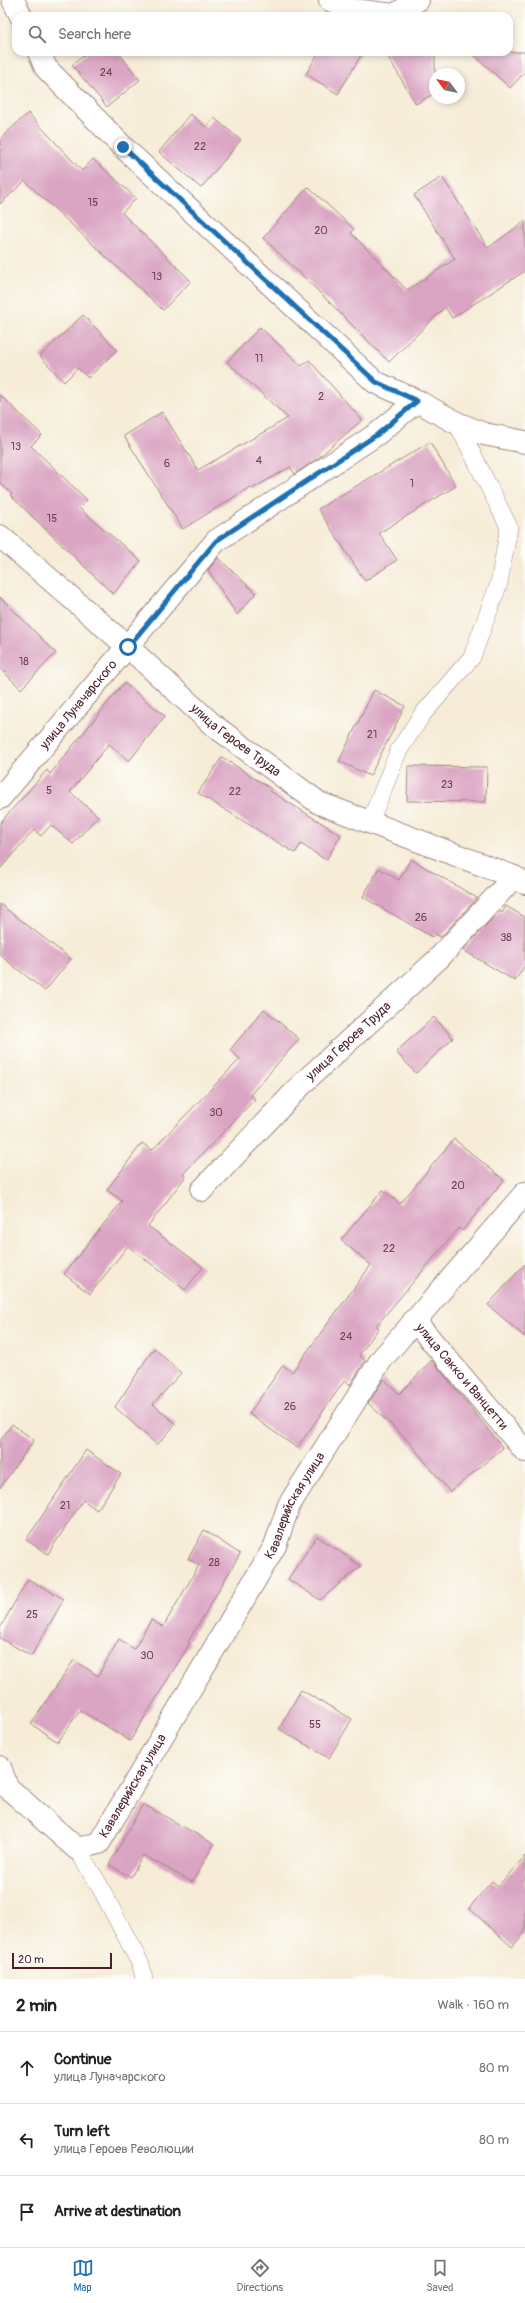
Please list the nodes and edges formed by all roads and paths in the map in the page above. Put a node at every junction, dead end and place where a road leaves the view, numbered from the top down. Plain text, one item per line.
1 (13, 0) edge
2 (330, 0) edge
3 (418, 0) edge
4 (19, 12) edge
5 (369, 12) edge
6 (399, 12) edge
7 (41, 56) edge
8 (417, 401) junction
9 (457, 423) junction
10 (525, 442) edge
11 (0, 536) edge
12 (128, 647) junction
13 (0, 798) edge
14 (370, 822) junction
15 (519, 880) edge
16 (202, 1190) dead end
17 (525, 1193) edge
18 (414, 1320) junction
19 (525, 1451) edge
20 (0, 1767) edge
21 (76, 1848) junction
22 (144, 1979) edge

1 - 4 street
2 - 5 street
3 - 6 street
7 - 8 street
8 - 9 street
8 - 12 street, улица Луначарского
9 - 10 street
9 - 14 lane
11 - 12 street, улица Героев Труда
12 - 13 street, улица Луначарского
12 - 14 street, улица Героев Труда
14 - 15 street, улица Героев Труда
15 - 16 street, улица Героев Труда
17 - 18 street, Кавалерийская улица
18 - 19 street, улица Сакко и Ванцетти
18 - 21 street, Кавалерийская улица
20 - 21 street
21 - 22 lane

